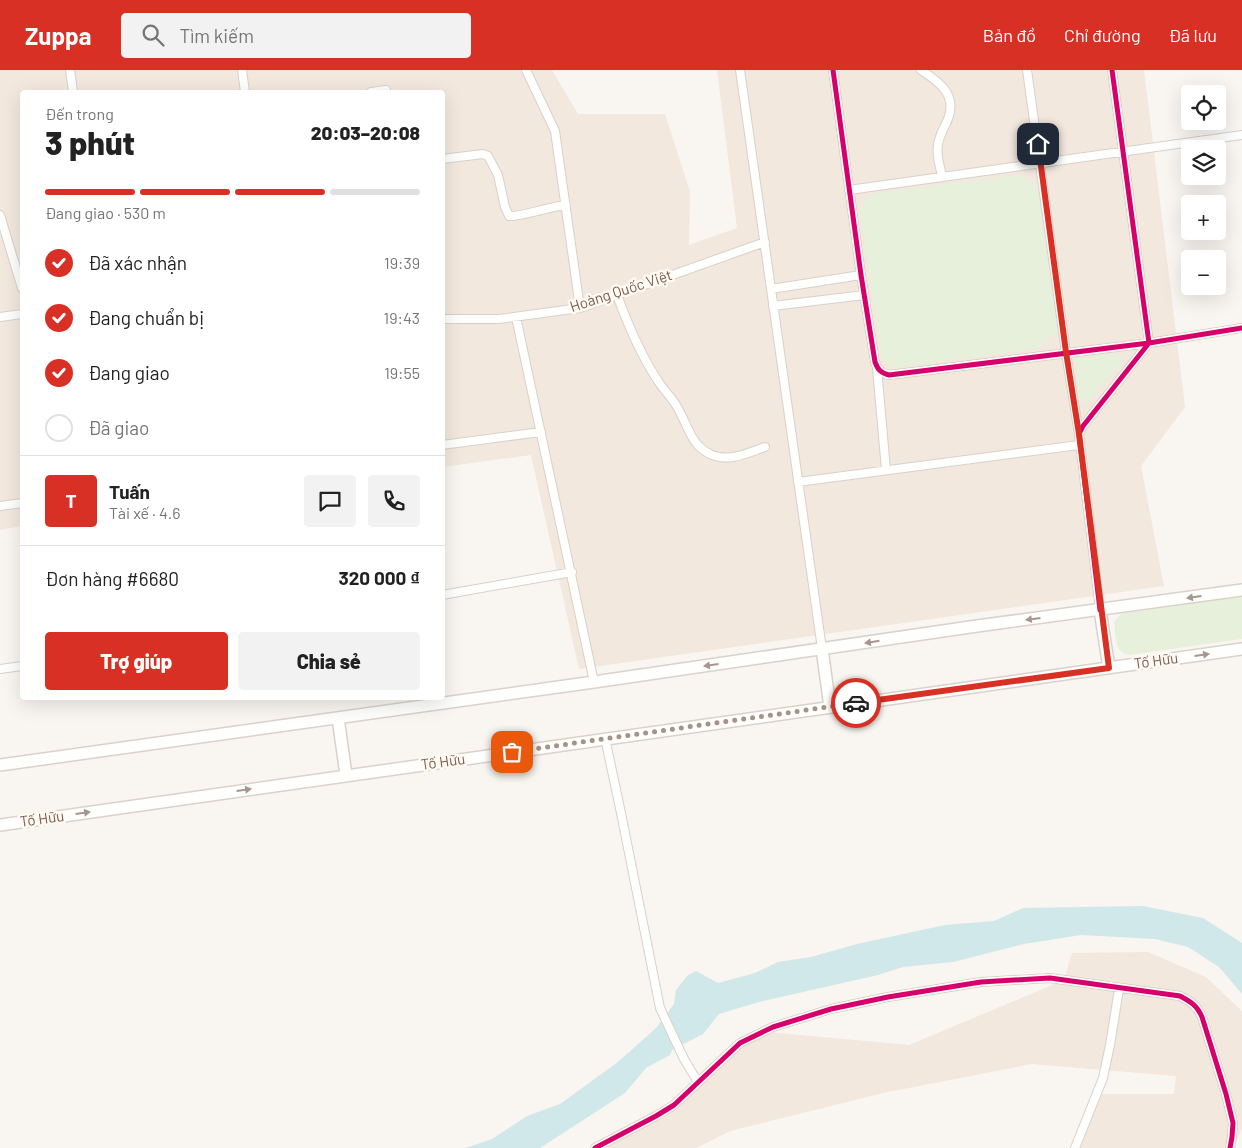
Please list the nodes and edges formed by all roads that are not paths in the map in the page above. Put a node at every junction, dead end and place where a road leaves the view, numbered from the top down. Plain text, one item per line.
1 (70, 70) edge
2 (242, 70) edge
3 (526, 70) edge
4 (740, 70) edge
5 (833, 70) edge
6 (921, 70) edge
7 (1027, 70) edge
8 (1112, 70) edge
9 (73, 90) edge
10 (244, 90) edge
11 (1242, 135) edge
12 (1122, 152) junction
13 (445, 159) edge
14 (1040, 163) junction
15 (942, 176) junction
16 (849, 190) junction
17 (566, 205) junction
18 (0, 216) edge
19 (765, 242) junction
20 (861, 275) junction
21 (20, 281) edge
22 (771, 289) junction
23 (617, 294) junction
24 (864, 295) junction
25 (773, 306) junction
26 (580, 308) junction
27 (20, 314) edge
28 (0, 317) edge
29 (516, 317) junction
30 (445, 319) edge
31 (1242, 328) edge
32 (1149, 343) junction
33 (1066, 352) junction
34 (877, 368) junction
35 (541, 432) junction
36 (1079, 434) junction
37 (445, 445) edge
38 (1079, 445) junction
39 (765, 447) dead end
40 (886, 470) junction
41 (798, 482) junction
42 (20, 504) edge
43 (0, 506) edge
44 (572, 572) junction
45 (1242, 590) edge
46 (445, 594) edge
47 (1100, 610) junction
48 (822, 649) junction
49 (1242, 649) edge
50 (20, 666) edge
51 (1109, 668) junction
52 (0, 669) edge
53 (594, 682) junction
54 (830, 707) junction
55 (338, 718) junction
56 (605, 738) junction
57 (0, 765) edge
58 (346, 776) junction
59 (0, 825) edge
60 (1119, 989) junction
61 (698, 1082) junction
62 (595, 1148) edge
63 (1075, 1148) edge
64 (1230, 1148) edge

1 - 9 street
2 - 10 street
3 - 17 street
4 - 19 street
5 - 16 street
6 - 15 street
7 - 14 street
8 - 12 street
11 - 12 street
12 - 14 street
12 - 32 street
13 - 17 street
14 - 15 street
14 - 33 street
15 - 16 street
16 - 20 street
17 - 26 street
18 - 21 street
19 - 22 street
19 - 23 street, Hoàng Quốc Việt
20 - 22 street
20 - 24 street
22 - 25 street
23 - 26 street, Hoàng Quốc Việt
23 - 39 street
24 - 25 street
24 - 34 street
25 - 41 street
26 - 29 street, Hoàng Quốc Việt
27 - 28 street
29 - 30 street, Hoàng Quốc Việt
29 - 35 street
31 - 32 street
32 - 33 street
32 - 36 street
33 - 34 street
33 - 36 street
34 - 40 street
35 - 37 street
35 - 44 street
36 - 38 street
38 - 40 street
38 - 47 street
40 - 41 street
41 - 48 street
42 - 43 street
44 - 46 street
44 - 53 street
45 -> 47 main road
47 -> 48 main road
47 - 51 main road
48 -> 53 main road
48 - 54 main road
51 -> 49 main road, Tố Hữu
50 - 52 street
51 - 54 main road, Tố Hữu
53 - 55 main road
54 - 56 main road, Tố Hữu
55 - 57 main road
55 - 58 main road
56 - 58 main road, Tố Hữu
56 - 61 street
59 -> 58 main road, Tố Hữu
60 - 61 street
60 - 63 street
60 - 64 street
61 - 62 street

